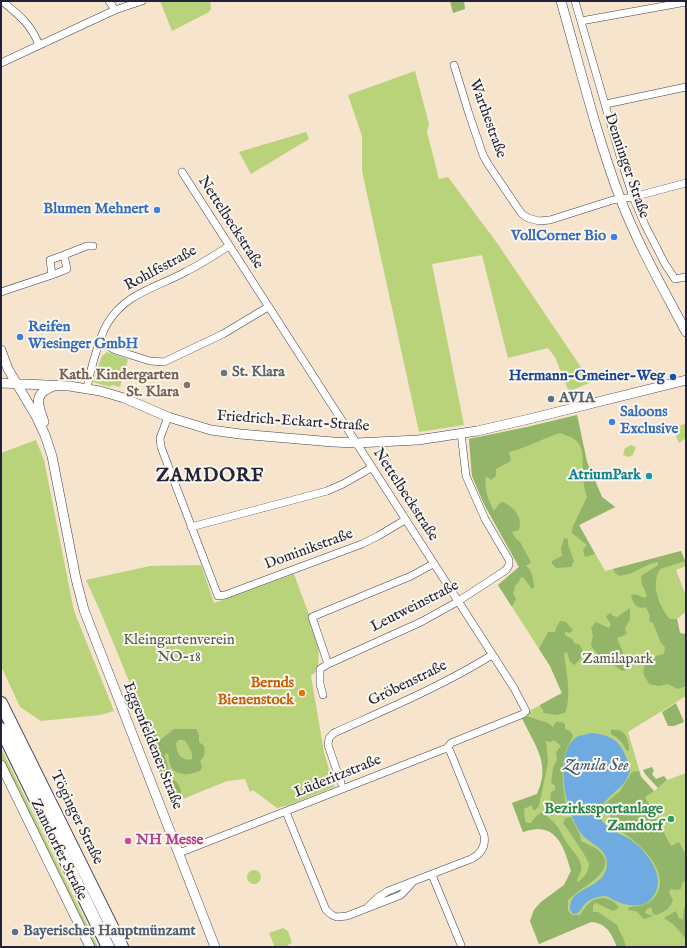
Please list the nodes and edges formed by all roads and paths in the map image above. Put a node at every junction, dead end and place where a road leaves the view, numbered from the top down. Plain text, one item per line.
1 (2, 1) edge
2 (110, 1) edge
3 (142, 1) edge
4 (561, 1) edge
5 (576, 1) edge
6 (686, 2) edge
7 (115, 10) junction
8 (581, 21) junction
9 (39, 45) junction
10 (1, 64) edge
11 (454, 65) dead end
12 (686, 87) edge
13 (606, 104) junction
14 (182, 172) dead end
15 (686, 183) edge
16 (633, 197) junction
17 (620, 199) junction
18 (93, 246) dead end
19 (229, 246) junction
20 (64, 255) junction
21 (52, 275) junction
22 (686, 277) edge
23 (1, 292) edge
24 (268, 307) junction
25 (686, 332) edge
26 (100, 342) junction
27 (1, 350) edge
28 (686, 380) edge
29 (1, 383) edge
30 (18, 383) junction
31 (57, 385) junction
32 (87, 388) junction
33 (168, 417) junction
34 (461, 433) junction
35 (47, 440) junction
36 (356, 443) junction
37 (371, 468) junction
38 (405, 520) junction
39 (191, 528) junction
40 (433, 564) junction
41 (457, 602) junction
42 (492, 655) junction
43 (328, 664) junction
44 (323, 694) dead end
45 (1, 703) edge
46 (503, 721) joint
47 (1, 729) edge
48 (447, 748) junction
49 (1, 765) edge
50 (341, 783) dead end
51 (286, 812) junction
52 (179, 853) junction
53 (432, 875) junction
54 (462, 946) edge
55 (90, 947) edge
56 (108, 947) edge
57 (122, 947) edge
58 (215, 947) edge

1 - 9 street
2 - 7 street
3 - 7 street
4 - 17 street, Denninger Straße
5 - 8 street, Denninger Straße
6 - 8 street
7 - 9 street
8 - 13 street, Denninger Straße
9 - 10 street
11 - 17 street, Warthestraße
12 - 13 street
13 - 16 street, Denninger Straße
14 - 19 street, Nettelbeckstraße
15 - 16 street, Warthestraße
16 - 17 street, Warthestraße
16 - 22 street, Denninger Straße
17 - 25 street, Denninger Straße
18 - 20 street
19 - 24 street, Nettelbeckstraße
19 - 26 street, Rohlfsstraße
20 - 21 street
20 - 21 street
21 - 23 street
24 - 26 street
24 - 36 street, Nettelbeckstraße
26 - 32 street, Rohlfsstraße
27 - 30 street, Eggenfeldener Straße
28 - 34 street, Friedrich-Eckart-Straße
29 - 30 street, Friedrich-Eckart-Straße
30 - 31 street, Friedrich-Eckart-Straße
30 - 35 street, Eggenfeldener Straße
31 - 32 street, Friedrich-Eckart-Straße
31 - 35 street
32 - 33 street, Friedrich-Eckart-Straße
33 - 36 street, Friedrich-Eckart-Straße
33 - 39 street
34 - 36 street, Friedrich-Eckart-Straße
34 - 41 street, Leutweinstraße
35 - 52 street, Eggenfeldener Straße
36 - 37 street, Nettelbeckstraße
37 - 38 street, Nettelbeckstraße
37 - 39 street
38 - 39 street, Dominikstraße
38 - 40 street, Nettelbeckstraße
40 - 41 street, Nettelbeckstraße
40 - 43 street
41 - 42 street, Nettelbeckstraße
41 - 43 street, Leutweinstraße
42 - 46 street, Nettelbeckstraße
42 - 50 street, Gröbenstraße
43 - 44 street
45 - 57 highway, Töginger Straße
46 - 48 street, Lüderitzstraße
47 - 56 highway, Töginger Straße
48 - 51 street, Lüderitzstraße
48 - 53 street
49 - 55 street, Zamdorfer Straße
51 - 52 street, Lüderitzstraße
51 - 53 street
52 - 58 street, Eggenfeldener Straße
53 - 54 street

